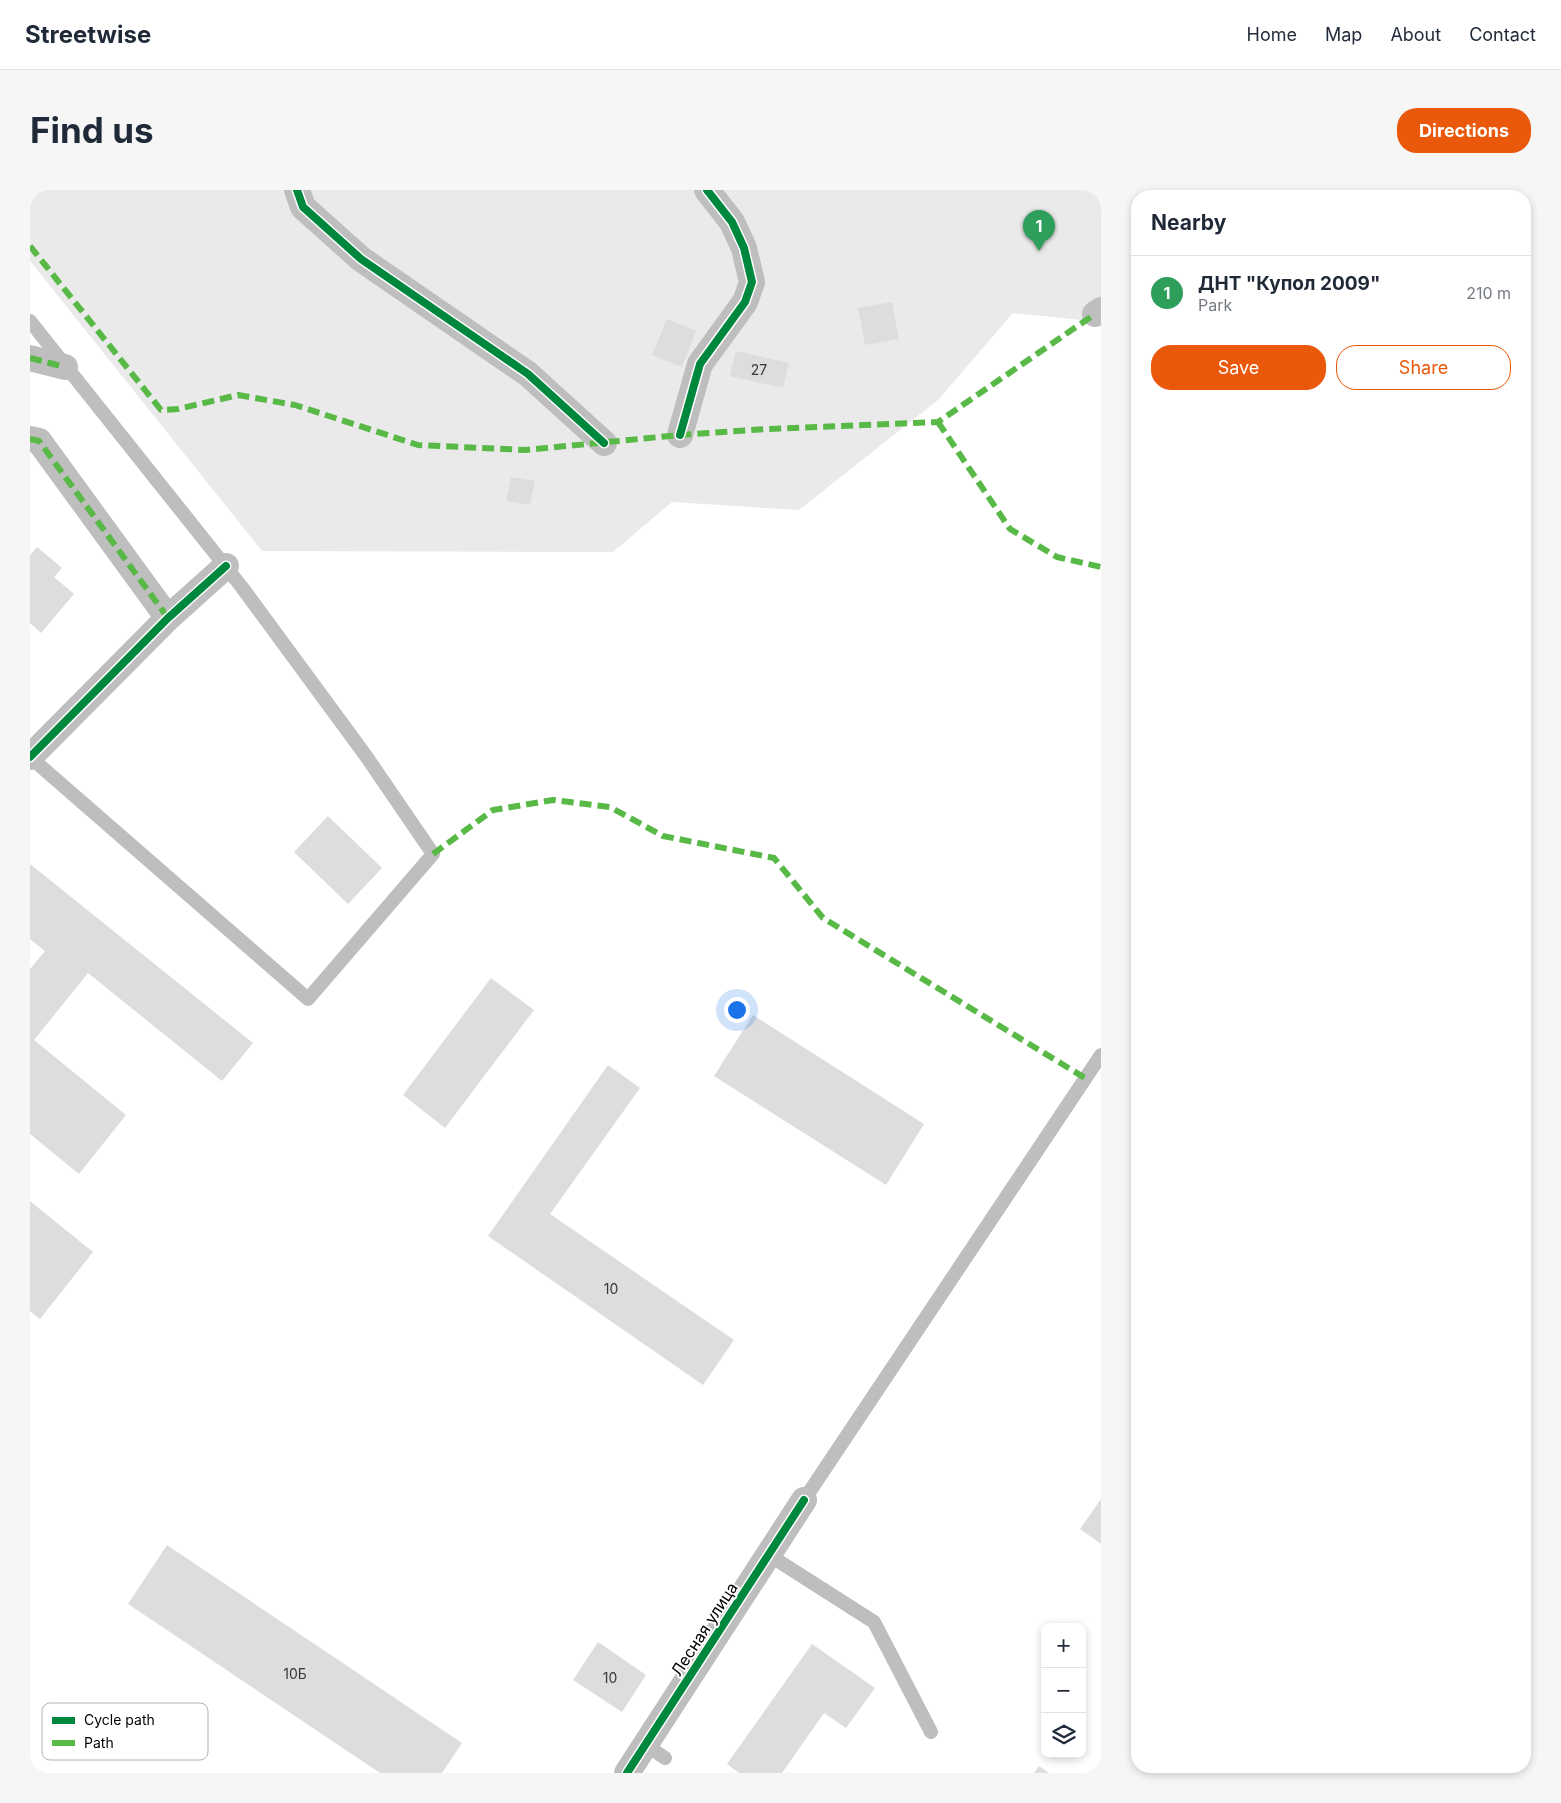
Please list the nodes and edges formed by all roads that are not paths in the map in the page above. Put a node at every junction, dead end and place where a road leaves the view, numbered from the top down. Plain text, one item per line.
1 (297, 190) edge
2 (706, 190) edge
3 (30, 321) edge
4 (30, 358) edge
5 (65, 367) junction
6 (680, 435) dead end
7 (30, 439) edge
8 (604, 443) dead end
9 (226, 566) junction
10 (168, 618) junction
11 (30, 757) edge
12 (1101, 1055) edge
13 (804, 1500) joint
14 (769, 1555) junction
15 (931, 1732) dead end
16 (627, 1773) edge

1 - 8 street
2 - 6 street
3 - 5 lane
4 - 5 street
5 - 9 lane
7 - 10 street
9 - 10 street
9 - 11 lane
10 - 11 street
12 - 13 lane
13 - 14 street, Лесная улица
14 - 15 lane
14 - 16 street, Лесная улица

